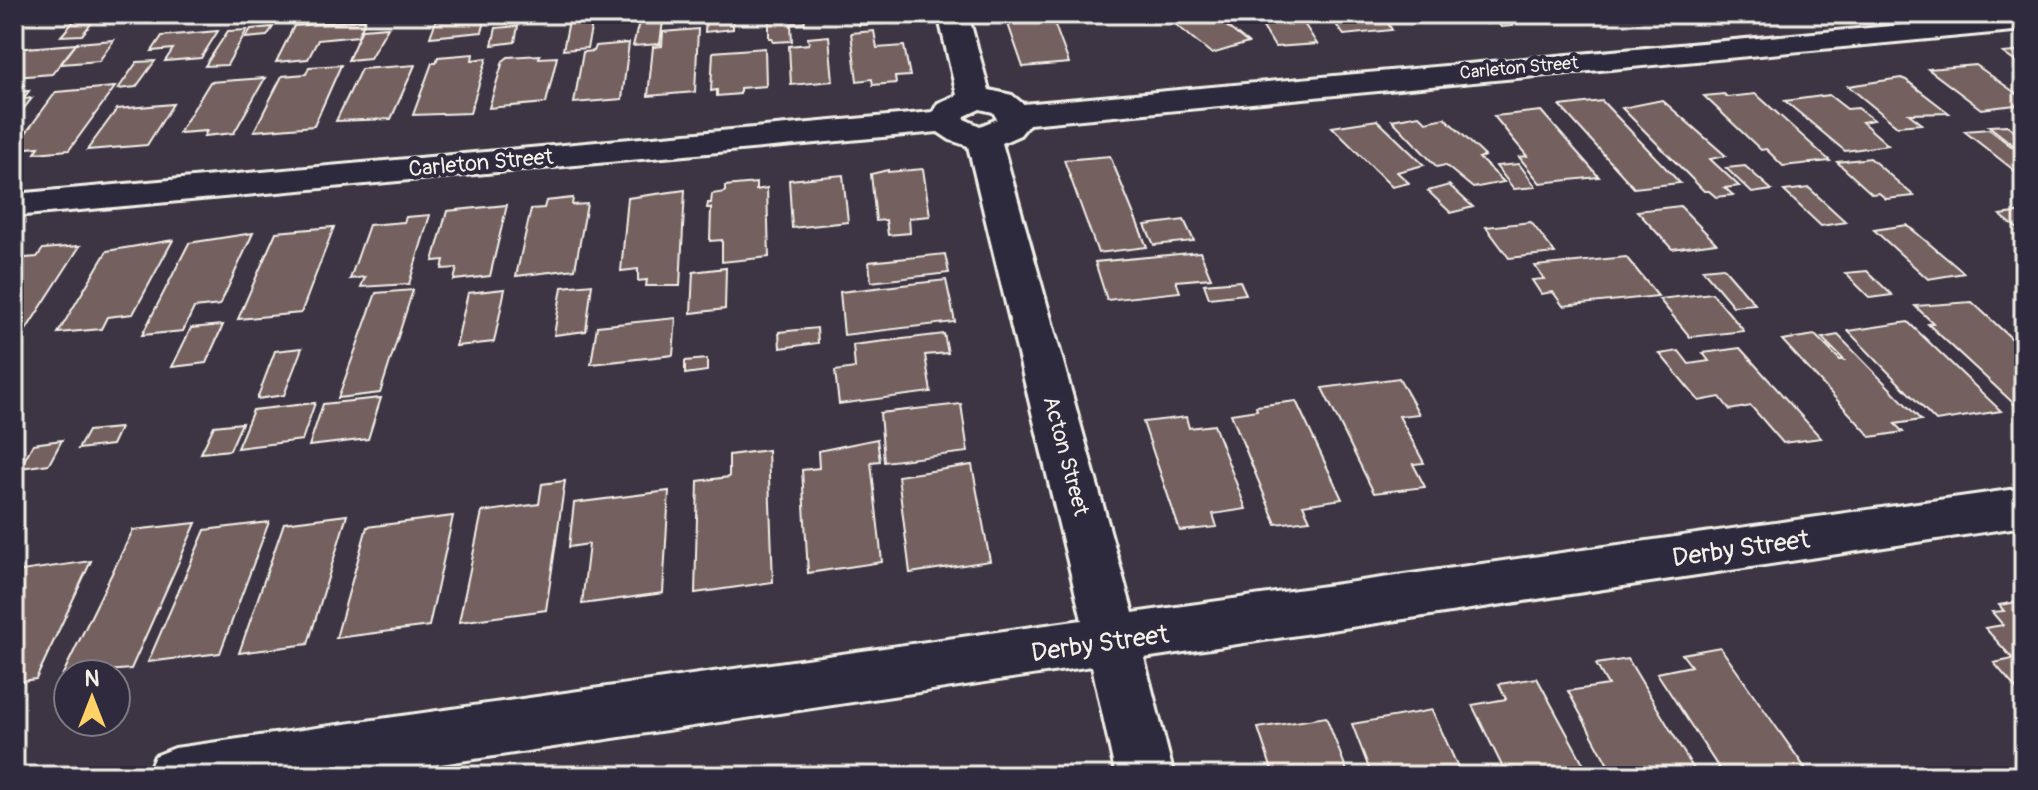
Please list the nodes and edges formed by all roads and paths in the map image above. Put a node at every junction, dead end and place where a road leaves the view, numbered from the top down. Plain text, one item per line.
1 (953, 14) edge
2 (2024, 21) edge
3 (980, 118) junction
4 (14, 205) edge
5 (2024, 507) edge
6 (1113, 642) junction
7 (175, 776) edge
8 (1145, 776) edge

1 - 3 street, Acton Street
2 - 3 street, Carleton Street
3 - 4 street, Carleton Street
3 - 6 street, Acton Street
5 - 6 street, Derby Street
6 - 7 street, Derby Street
6 - 8 street, Acton Street

